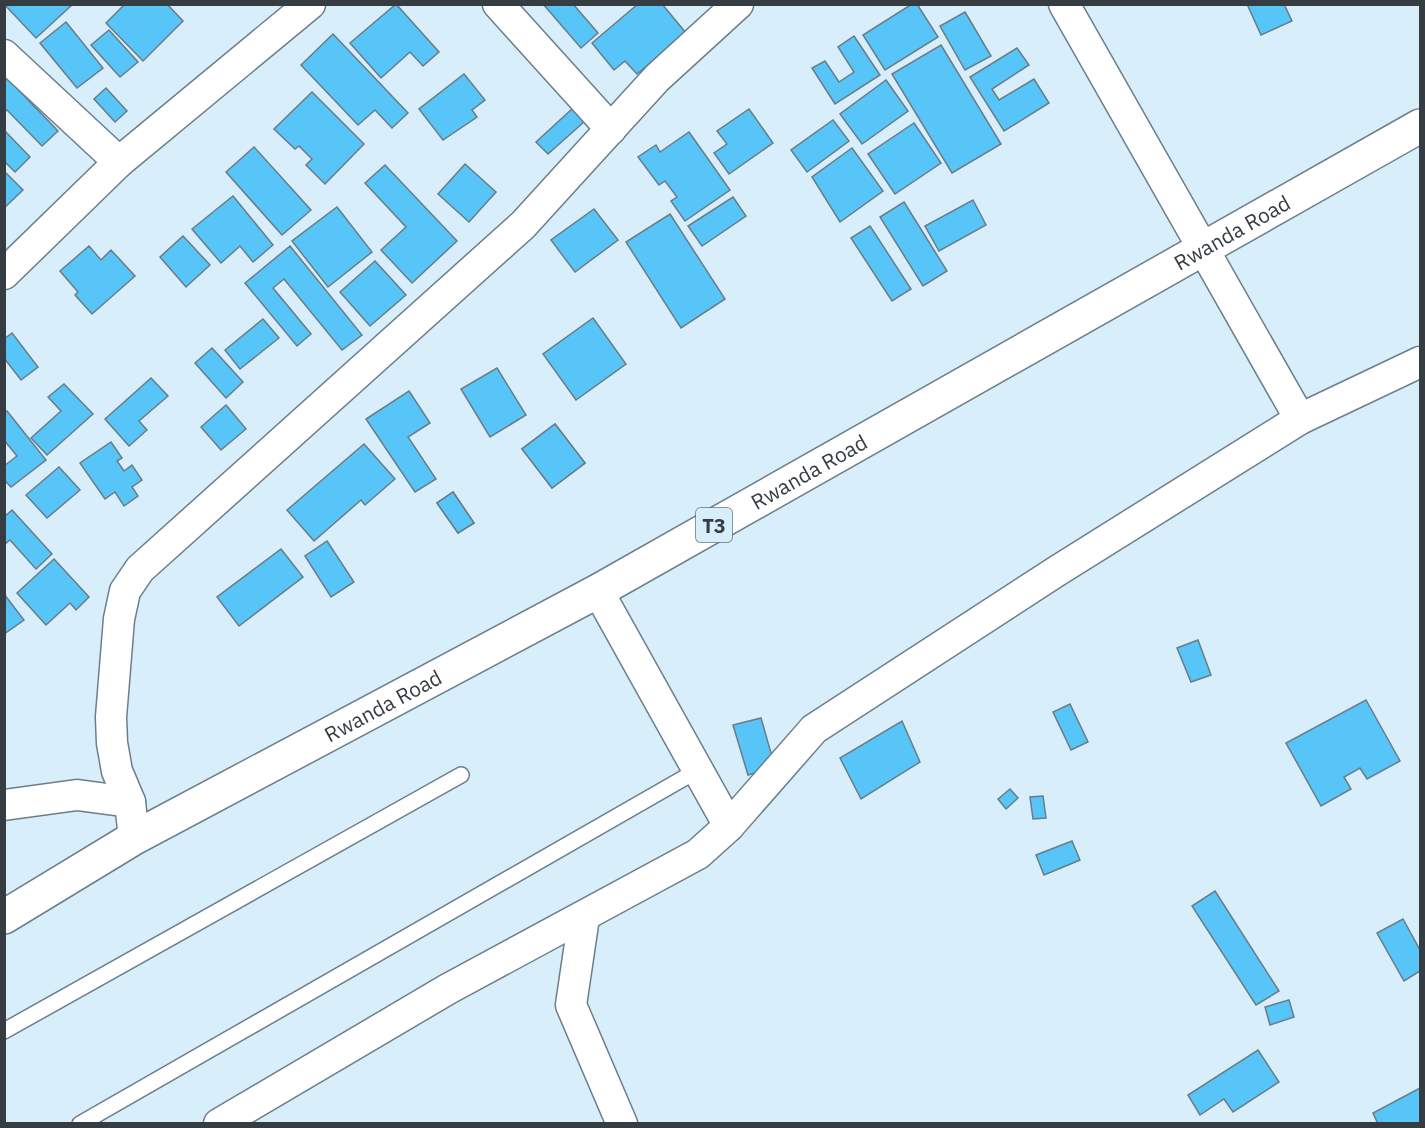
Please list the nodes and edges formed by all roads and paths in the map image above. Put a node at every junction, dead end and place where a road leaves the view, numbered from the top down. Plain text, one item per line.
1 (310, 4) edge
2 (498, 4) edge
3 (738, 4) edge
4 (1064, 4) edge
5 (4, 55) edge
6 (1420, 126) edge
7 (611, 129) junction
8 (119, 162) junction
9 (1202, 249) junction
10 (4, 274) edge
11 (1420, 362) edge
12 (1300, 419) junction
13 (598, 591) junction
14 (698, 770) junction
15 (461, 775) dead end
16 (130, 802) junction
17 (17, 803) edge
18 (4, 821) edge
19 (729, 826) junction
20 (134, 838) junction
21 (4, 917) edge
22 (584, 917) junction
23 (4, 1031) edge
24 (80, 1124) edge
25 (219, 1124) edge
26 (622, 1124) edge

1 - 8 street
2 - 7 street
3 - 7 street
4 - 9 street
5 - 8 street
6 - 9 highway, Rwanda Road / T3
7 - 16 street
8 - 10 street
9 - 12 street
9 - 13 highway, Rwanda Road / T3
11 - 12 street
12 - 19 street
13 - 14 street
13 - 20 highway, Rwanda Road / T3
14 - 19 street
14 - 24 lane
15 - 23 lane
16 - 17 street
16 - 20 street
17 - 18 street
19 - 22 street
20 - 21 highway, Rwanda Road / T3
22 - 25 street
22 - 26 street

